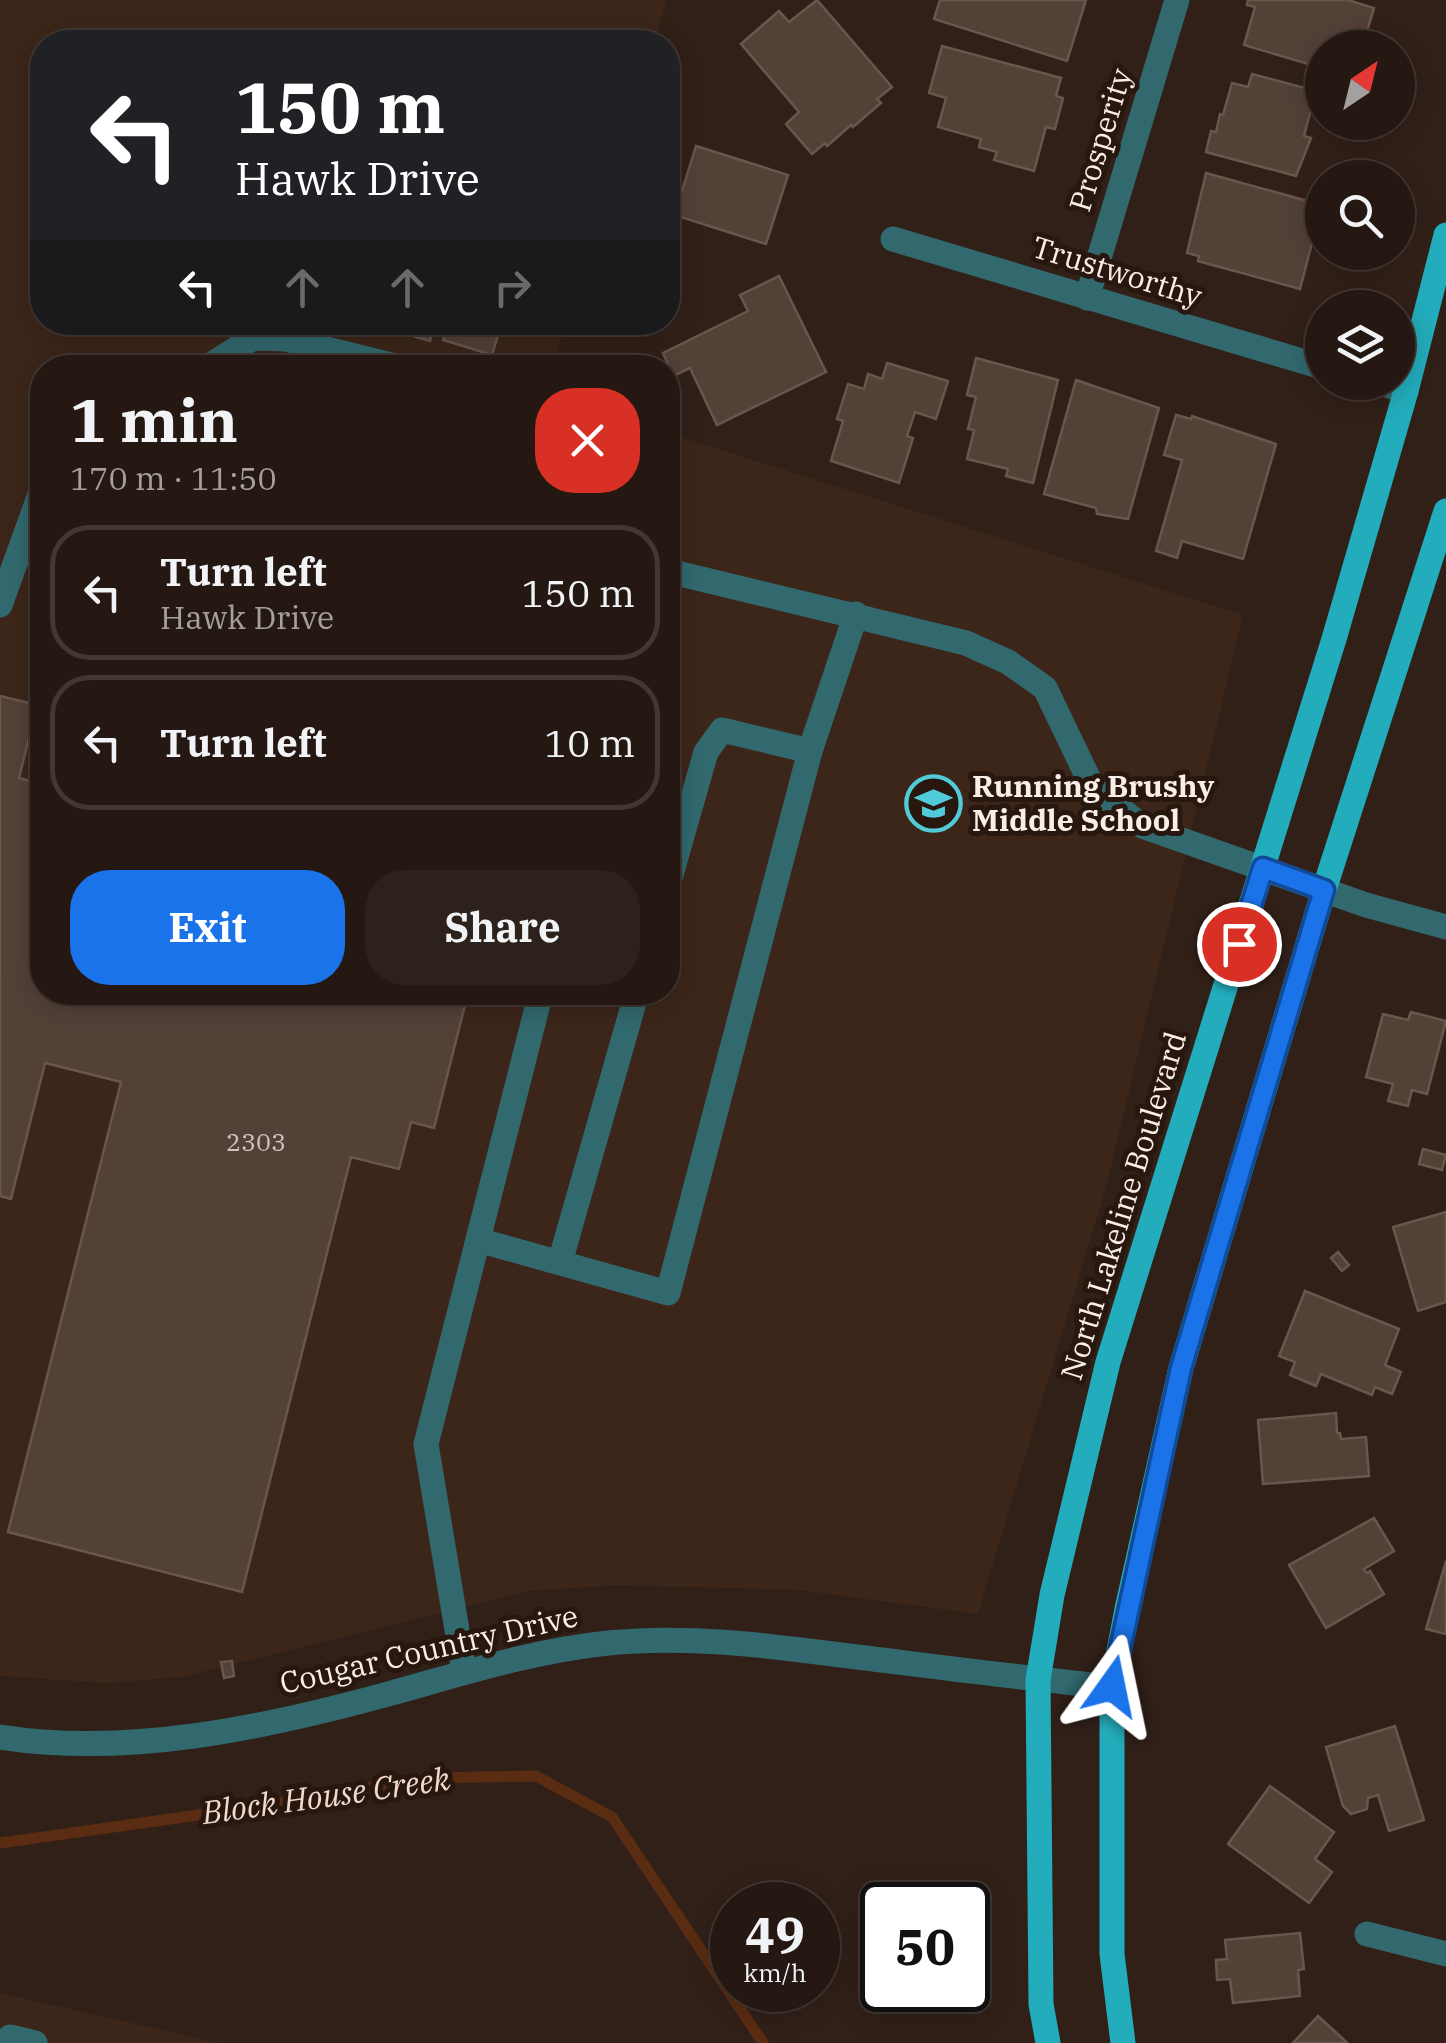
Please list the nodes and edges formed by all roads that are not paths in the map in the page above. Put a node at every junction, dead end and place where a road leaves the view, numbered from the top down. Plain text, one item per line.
1 (1177, 0) edge
2 (1446, 234) edge
3 (893, 239) dead end
4 (1086, 298) junction
5 (226, 355) edge
6 (352, 355) edge
7 (1415, 356) edge
8 (1305, 361) edge
9 (1403, 400) edge
10 (1446, 511) edge
11 (30, 522) edge
12 (680, 574) edge
13 (0, 605) edge
14 (856, 614) junction
15 (810, 751) junction
16 (680, 843) edge
17 (1263, 868) junction
18 (1324, 890) junction
19 (1446, 927) edge
20 (539, 1005) edge
21 (633, 1005) edge
22 (478, 1240) junction
23 (560, 1262) junction
24 (464, 1672) junction
25 (1038, 1680) junction
26 (1112, 1686) junction
27 (0, 1737) edge
28 (1367, 1934) dead end
29 (1446, 1954) edge
30 (9, 2043) edge
31 (35, 2043) edge
32 (1048, 2043) edge
33 (1122, 2043) edge

1 - 4 street, Prosperity
2 - 7 main road, North Lakeline Boulevard
3 - 4 street, Trustworthy
4 - 8 street, Trustworthy
5 - 6 street
9 - 17 main road, North Lakeline Boulevard
10 - 18 main road
11 - 13 street
12 - 14 street
14 - 15 street
14 - 17 street
15 - 16 street
15 - 23 street
17 - 18 street
17 - 25 main road, North Lakeline Boulevard
18 - 19 street
18 - 26 main road
20 - 22 street
21 - 23 street
22 - 23 street
22 - 24 street
24 - 25 street, Cougar Country Drive
24 - 27 street, Cougar Country Drive
25 - 26 street, Cougar Country Drive
25 - 32 main road, North Lakeline Boulevard
26 - 33 main road
28 - 29 street
30 - 31 street

